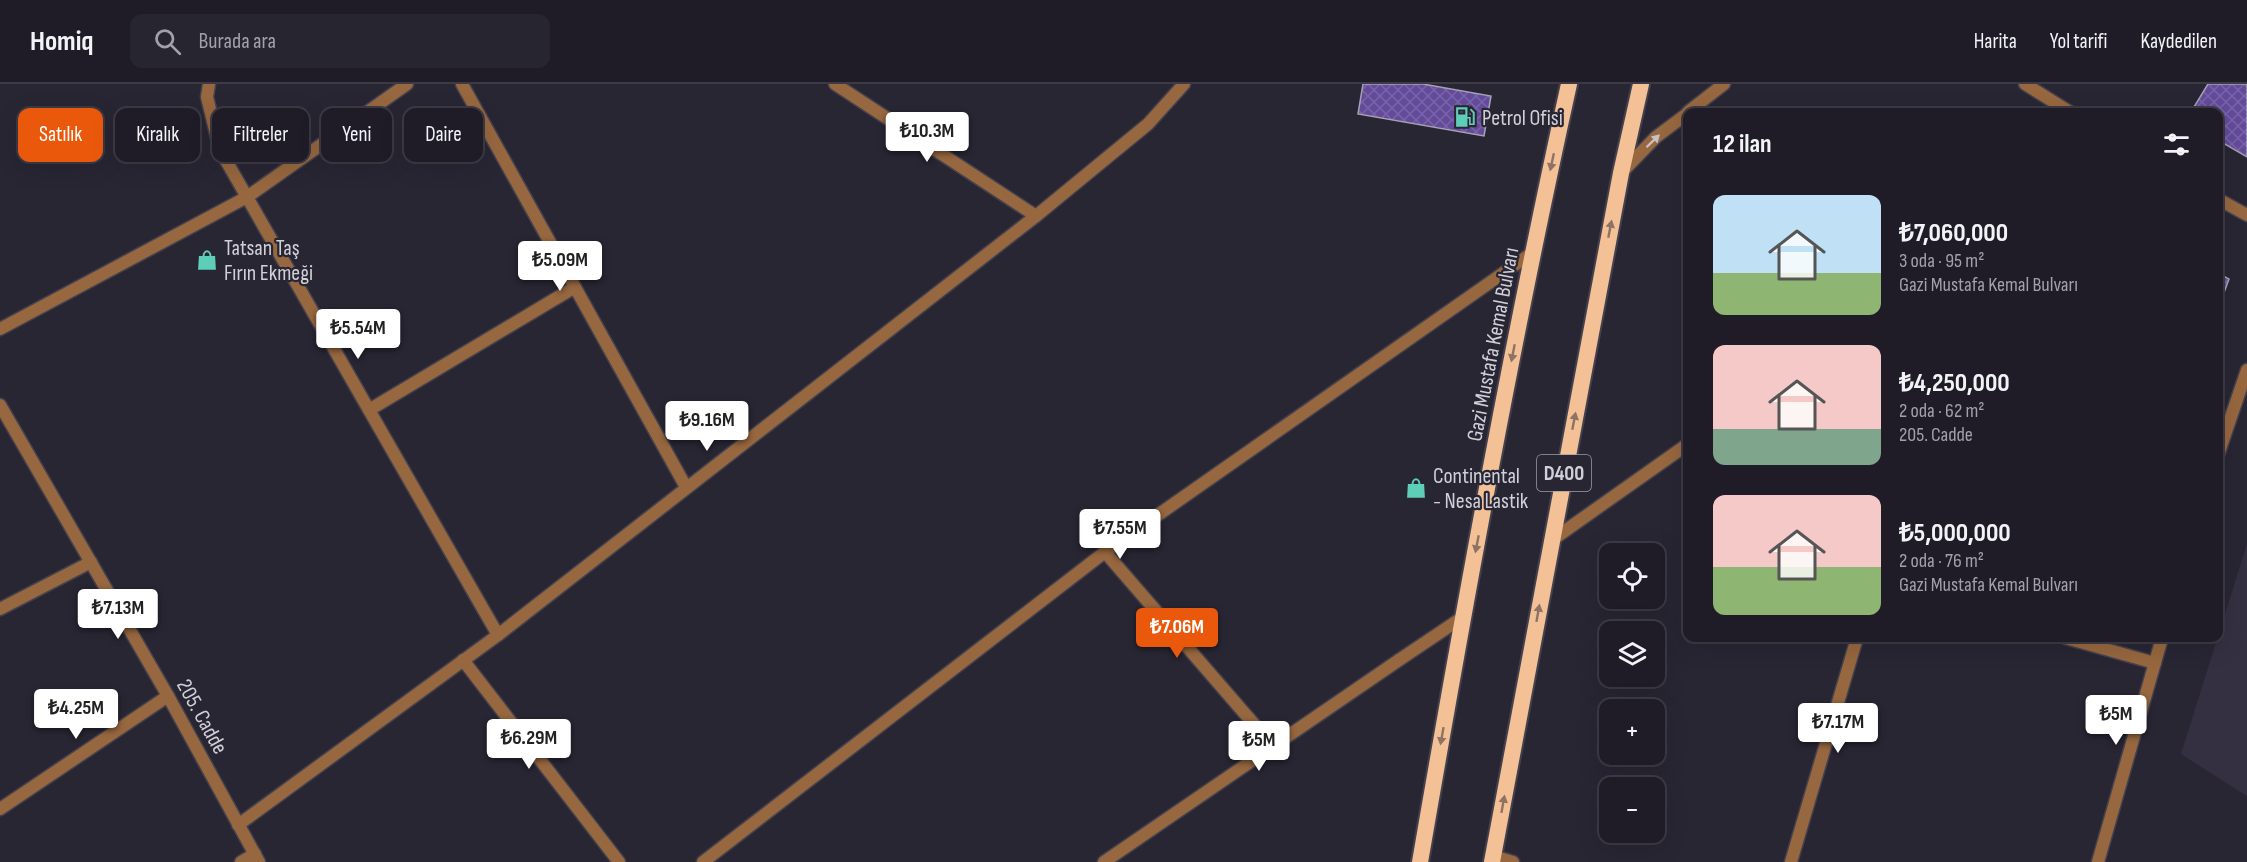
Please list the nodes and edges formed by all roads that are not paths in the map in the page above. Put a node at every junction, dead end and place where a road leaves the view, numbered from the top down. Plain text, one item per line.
1 (209, 84) edge
2 (407, 84) edge
3 (462, 84) edge
4 (835, 84) edge
5 (1184, 84) edge
6 (1569, 84) edge
7 (1641, 84) edge
8 (1724, 84) edge
9 (2025, 84) edge
10 (1694, 108) edge
11 (2064, 108) edge
12 (1683, 117) edge
13 (1621, 173) junction
14 (247, 197) junction
15 (2223, 203) edge
16 (2247, 215) edge
17 (1036, 216) junction
18 (1532, 253) junction
19 (575, 287) junction
20 (0, 329) edge
21 (2247, 370) edge
22 (0, 405) edge
23 (369, 410) junction
24 (2223, 440) edge
25 (1683, 448) edge
26 (687, 487) junction
27 (1552, 540) junction
28 (1105, 552) junction
29 (91, 562) junction
30 (0, 609) edge
31 (1463, 618) junction
32 (498, 635) junction
33 (1856, 642) edge
34 (2080, 642) edge
35 (2161, 642) edge
36 (463, 660) junction
37 (2155, 663) junction
38 (168, 696) junction
39 (1272, 746) junction
40 (0, 809) edge
41 (238, 825) junction
42 (257, 858) edge
43 (1493, 859) edge
44 (241, 862) edge
45 (619, 862) edge
46 (703, 862) edge
47 (1104, 862) edge
48 (1420, 862) edge
49 (1513, 862) edge
50 (1791, 862) edge
51 (2098, 862) edge

1 - 14 street
2 - 14 street
3 - 19 street
4 - 17 street
5 - 17 street
6 -> 18 highway, Gazi Mustafa Kemal Bulvarı
7 - 13 highway, D400
8 - 10 street
9 - 11 street
13 -> 12 street
27 -> 13 highway, D400
14 - 20 street
14 - 23 street
15 - 16 street
17 - 26 street
18 - 28 street
18 -> 31 highway, Gazi Mustafa Kemal Bulvarı
19 - 23 street
19 - 26 street
21 - 24 street
22 - 29 street, 205. Cadde
23 - 32 street
25 - 27 street
26 - 32 street
43 -> 27 highway, D400
28 - 39 street
28 - 46 street
29 - 30 street
29 - 38 street, 205. Cadde
31 - 39 street
31 -> 48 highway, Gazi Mustafa Kemal Bulvarı
32 - 36 street
33 - 50 street
34 - 37 street
35 - 37 street
36 - 41 street
36 - 45 street
37 - 51 street
38 - 40 street
38 - 41 street, 205. Cadde
39 - 47 street
41 - 42 street, 205. Cadde
42 - 44 street
43 - 49 street

